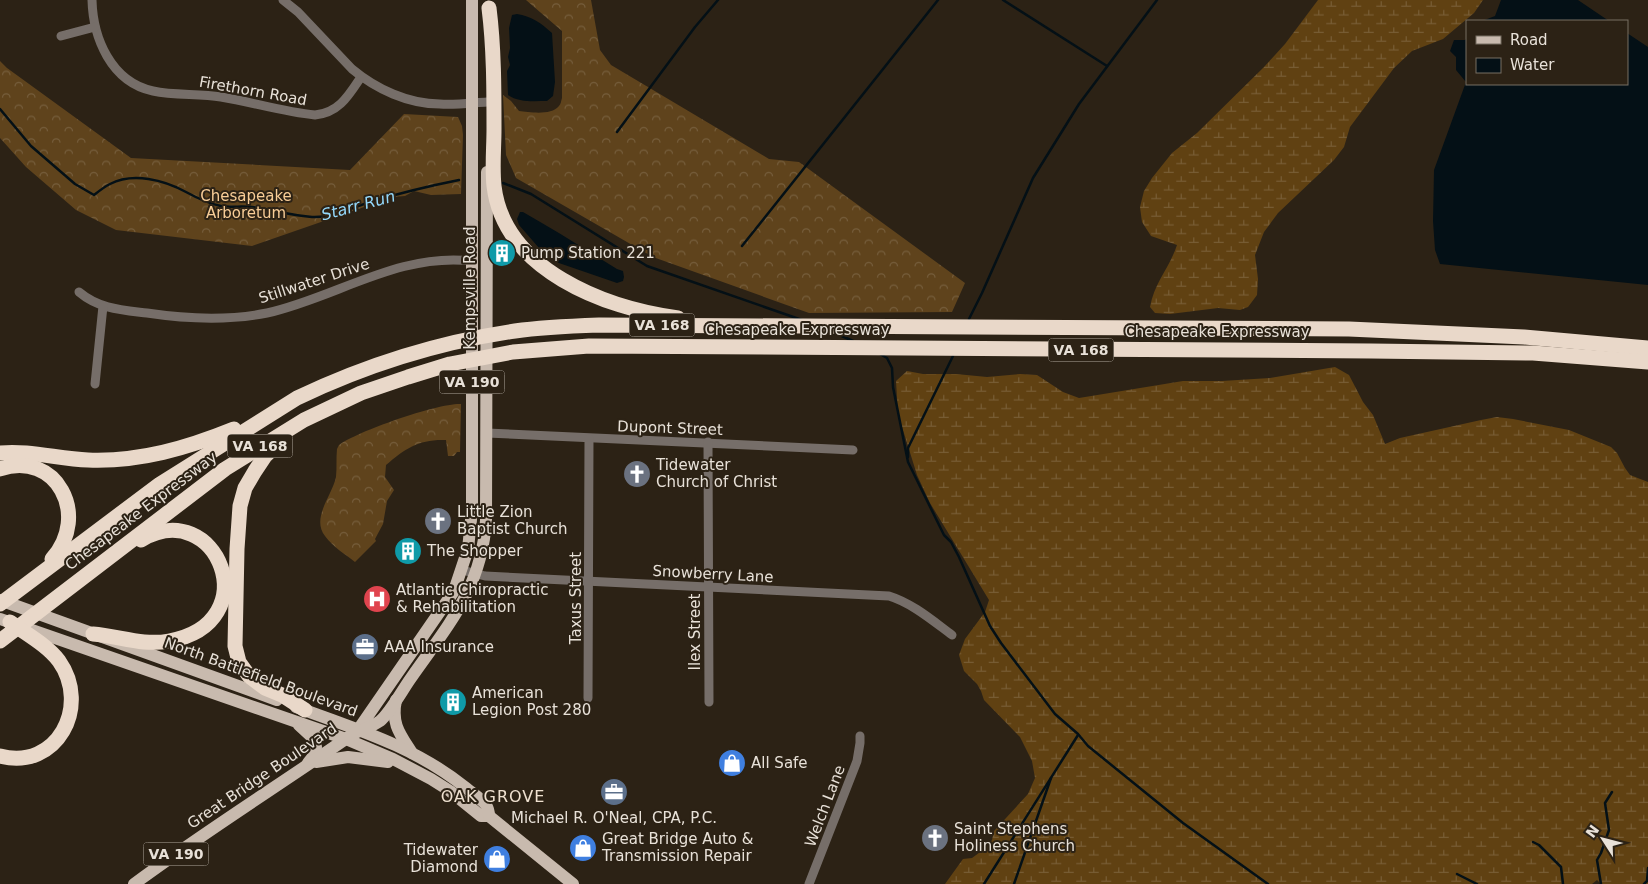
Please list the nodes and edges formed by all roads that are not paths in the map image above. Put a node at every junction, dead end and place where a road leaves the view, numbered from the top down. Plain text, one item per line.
1 (92, 0) edge
2 (283, 0) edge
3 (472, 0) edge
4 (488, 4) edge
5 (95, 27) junction
6 (61, 36) dead end
7 (362, 77) junction
8 (472, 102) junction
9 (486, 102) junction
10 (472, 261) junction
11 (80, 292) dead end
12 (104, 306) junction
13 (486, 315) junction
14 (809, 326) junction
15 (1648, 348) edge
16 (1648, 362) edge
17 (95, 384) dead end
18 (268, 415) junction
19 (313, 415) junction
20 (487, 433) junction
21 (589, 439) junction
22 (708, 442) junction
23 (853, 450) dead end
24 (0, 453) edge
25 (0, 469) edge
26 (92, 569) junction
27 (462, 570) junction
28 (476, 574) junction
29 (33, 580) junction
30 (590, 581) junction
31 (709, 587) junction
32 (0, 600) edge
33 (0, 604) edge
34 (5, 621) edge
35 (93, 634) junction
36 (952, 635) dead end
37 (0, 640) edge
38 (588, 698) dead end
39 (396, 700) junction
40 (709, 702) dead end
41 (300, 716) junction
42 (358, 730) junction
43 (860, 736) dead end
44 (346, 739) junction
45 (412, 753) junction
46 (0, 756) edge
47 (308, 765) junction
48 (408, 766) junction
49 (489, 816) junction
50 (134, 884) edge
51 (574, 884) edge
52 (810, 884) edge

1 - 5 street, Firethorn Road
2 - 7 street
3 - 8 main road, Kempsville Road / VA 190
4 - 9 main road, Kempsville Road / VA 190
4 - 14 highway
5 - 6 street
5 - 7 street, Firethorn Road
7 - 8 street
8 - 9 street
8 - 10 main road, Kempsville Road / VA 190
9 - 13 main road, Kempsville Road / VA 190
10 - 12 street, Stillwater Drive
10 - 13 main road
10 - 27 main road, Kempsville Road / VA 190
11 - 12 street, Stillwater Drive
12 - 17 street
13 - 20 main road, Kempsville Road / VA 190
14 - 15 highway, Chesapeake Expressway / VA 168
14 - 18 highway, Chesapeake Expressway / VA 168
16 - 19 highway, Chesapeake Expressway / VA 168
18 - 24 highway
18 - 29 highway, Chesapeake Expressway / VA 168
19 - 26 highway, Chesapeake Expressway / VA 168
19 - 41 highway
20 - 21 street, Dupont Street
20 - 28 main road, Kempsville Road / VA 190
21 - 22 street, Dupont Street
21 - 30 street, Taxus Street
22 - 23 street, Dupont Street
22 - 31 street, Ilex Street
25 - 29 highway
26 - 35 highway
26 - 37 highway, Chesapeake Expressway / VA 168
27 - 28 street, Snowberry Lane
27 - 42 main road, Kempsville Road / VA 190
28 - 30 street, Snowberry Lane
28 - 39 main road, Kempsville Road / VA 190
29 - 33 highway, Chesapeake Expressway / VA 168
30 - 31 street, Snowberry Lane
30 - 38 street, Taxus Street
31 - 36 street, Snowberry Lane
31 - 40 street, Ilex Street
32 - 35 main road, North Battlefield Boulevard
34 - 41 main road, North Battlefield Boulevard
34 - 46 highway
35 - 41 main road, North Battlefield Boulevard
39 - 42 main road, Kempsville Road / VA 190
39 - 45 main road
41 - 42 main road, North Battlefield Boulevard
41 - 44 main road, North Battlefield Boulevard
41 - 47 main road
42 - 44 main road, Great Bridge Boulevard / VA 190
42 - 45 main road, North Battlefield Boulevard
43 - 52 street, Welch Lane
44 - 47 main road, Great Bridge Boulevard / VA 190
44 - 48 main road, North Battlefield Boulevard
45 - 49 main road, North Battlefield Boulevard
47 - 48 main road
47 - 50 main road, Great Bridge Boulevard / VA 190
48 - 49 main road, North Battlefield Boulevard
49 - 51 main road, North Battlefield Boulevard

